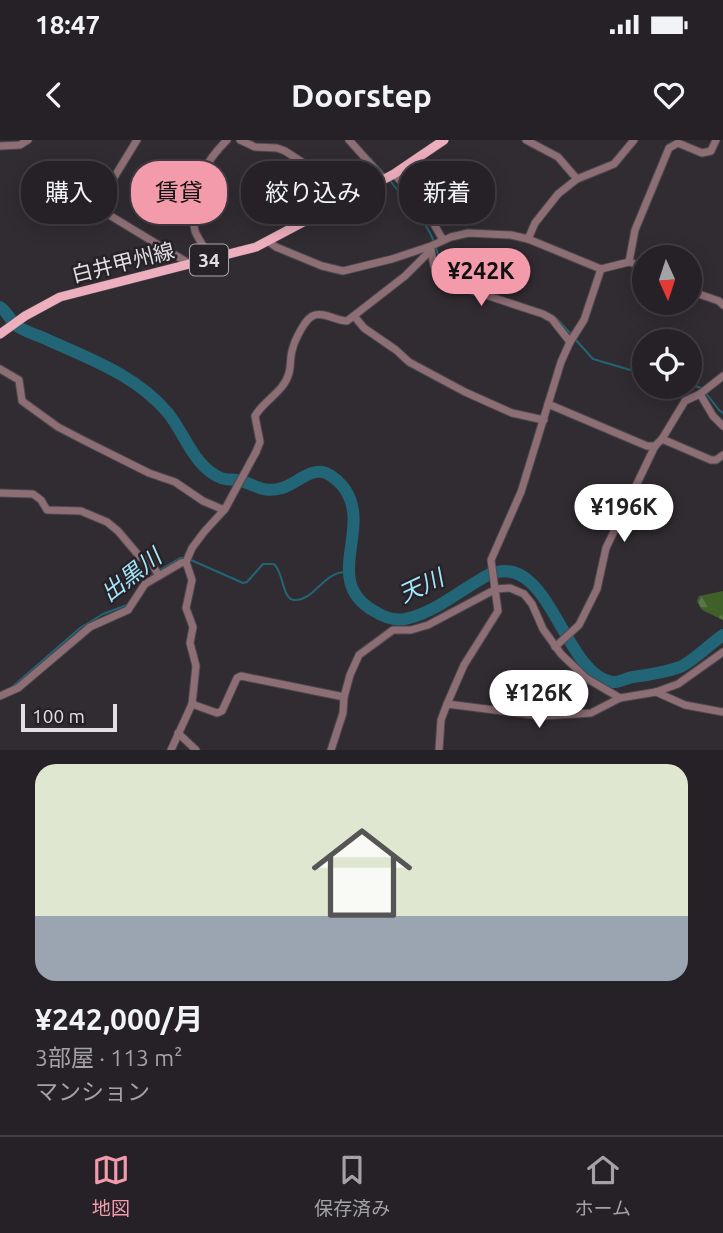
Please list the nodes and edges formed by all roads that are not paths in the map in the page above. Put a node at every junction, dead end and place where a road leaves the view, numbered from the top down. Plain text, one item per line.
1 (28, 140) edge
2 (136, 140) edge
3 (228, 140) edge
4 (240, 140) edge
5 (349, 140) edge
6 (444, 140) edge
7 (526, 140) edge
8 (634, 140) edge
9 (716, 140) edge
10 (0, 146) edge
11 (300, 161) edge
12 (388, 177) junction
13 (385, 179) edge
14 (577, 179) junction
15 (302, 224) edge
16 (528, 239) junction
17 (441, 241) junction
18 (269, 242) junction
19 (430, 248) junction
20 (211, 260) junction
21 (629, 262) junction
22 (632, 263) edge
23 (191, 265) junction
24 (601, 269) junction
25 (702, 295) edge
26 (723, 305) edge
27 (354, 316) junction
28 (0, 334) edge
29 (573, 339) junction
30 (0, 369) edge
31 (723, 376) edge
32 (702, 392) joint
33 (689, 399) edge
34 (548, 404) junction
35 (544, 421) junction
36 (723, 426) edge
37 (662, 439) junction
38 (655, 446) junction
39 (723, 455) edge
40 (0, 493) edge
41 (224, 510) junction
42 (187, 559) junction
43 (158, 573) junction
44 (496, 589) junction
45 (557, 645) junction
46 (723, 652) edge
47 (656, 692) junction
48 (0, 696) edge
49 (344, 697) junction
50 (620, 698) junction
51 (191, 704) junction
52 (447, 704) junction
53 (723, 712) edge
54 (178, 733) junction
55 (171, 750) edge
56 (196, 750) edge
57 (331, 750) edge
58 (439, 750) edge

1 - 10 street
2 - 23 street
3 - 20 street
4 - 11 street
5 - 12 street
6 - 12 main road, 白井甲州線 / 34
7 - 14 street
8 - 14 street
9 - 21 street
12 - 13 main road, 白井甲州線 / 34
12 - 17 street
14 - 16 street
15 - 18 main road, 白井甲州線 / 34
16 - 17 street
16 - 24 street
17 - 19 street
18 - 19 street
18 - 20 main road, 白井甲州線 / 34
19 - 27 street
19 - 29 street
20 - 23 main road, 白井甲州線 / 34
21 - 22 street
21 - 24 street
23 - 28 main road, 白井甲州線 / 34
24 - 29 street
25 - 26 street
27 - 35 street
27 - 41 street
29 - 34 street
30 - 41 street
31 - 32 street
32 - 36 street
33 - 37 street
34 - 35 street
34 - 38 street
35 - 44 street
37 - 38 street
37 - 39 street
38 - 45 street
40 - 43 street
41 - 42 street
42 - 43 street
42 - 51 street
43 - 48 street
44 - 45 street
44 - 49 street
44 - 52 street
45 - 50 street
46 - 47 street
47 - 50 street
47 - 53 street
49 - 51 street
49 - 57 street
50 - 52 street
51 - 54 street
52 - 58 street
54 - 55 street
54 - 56 street

